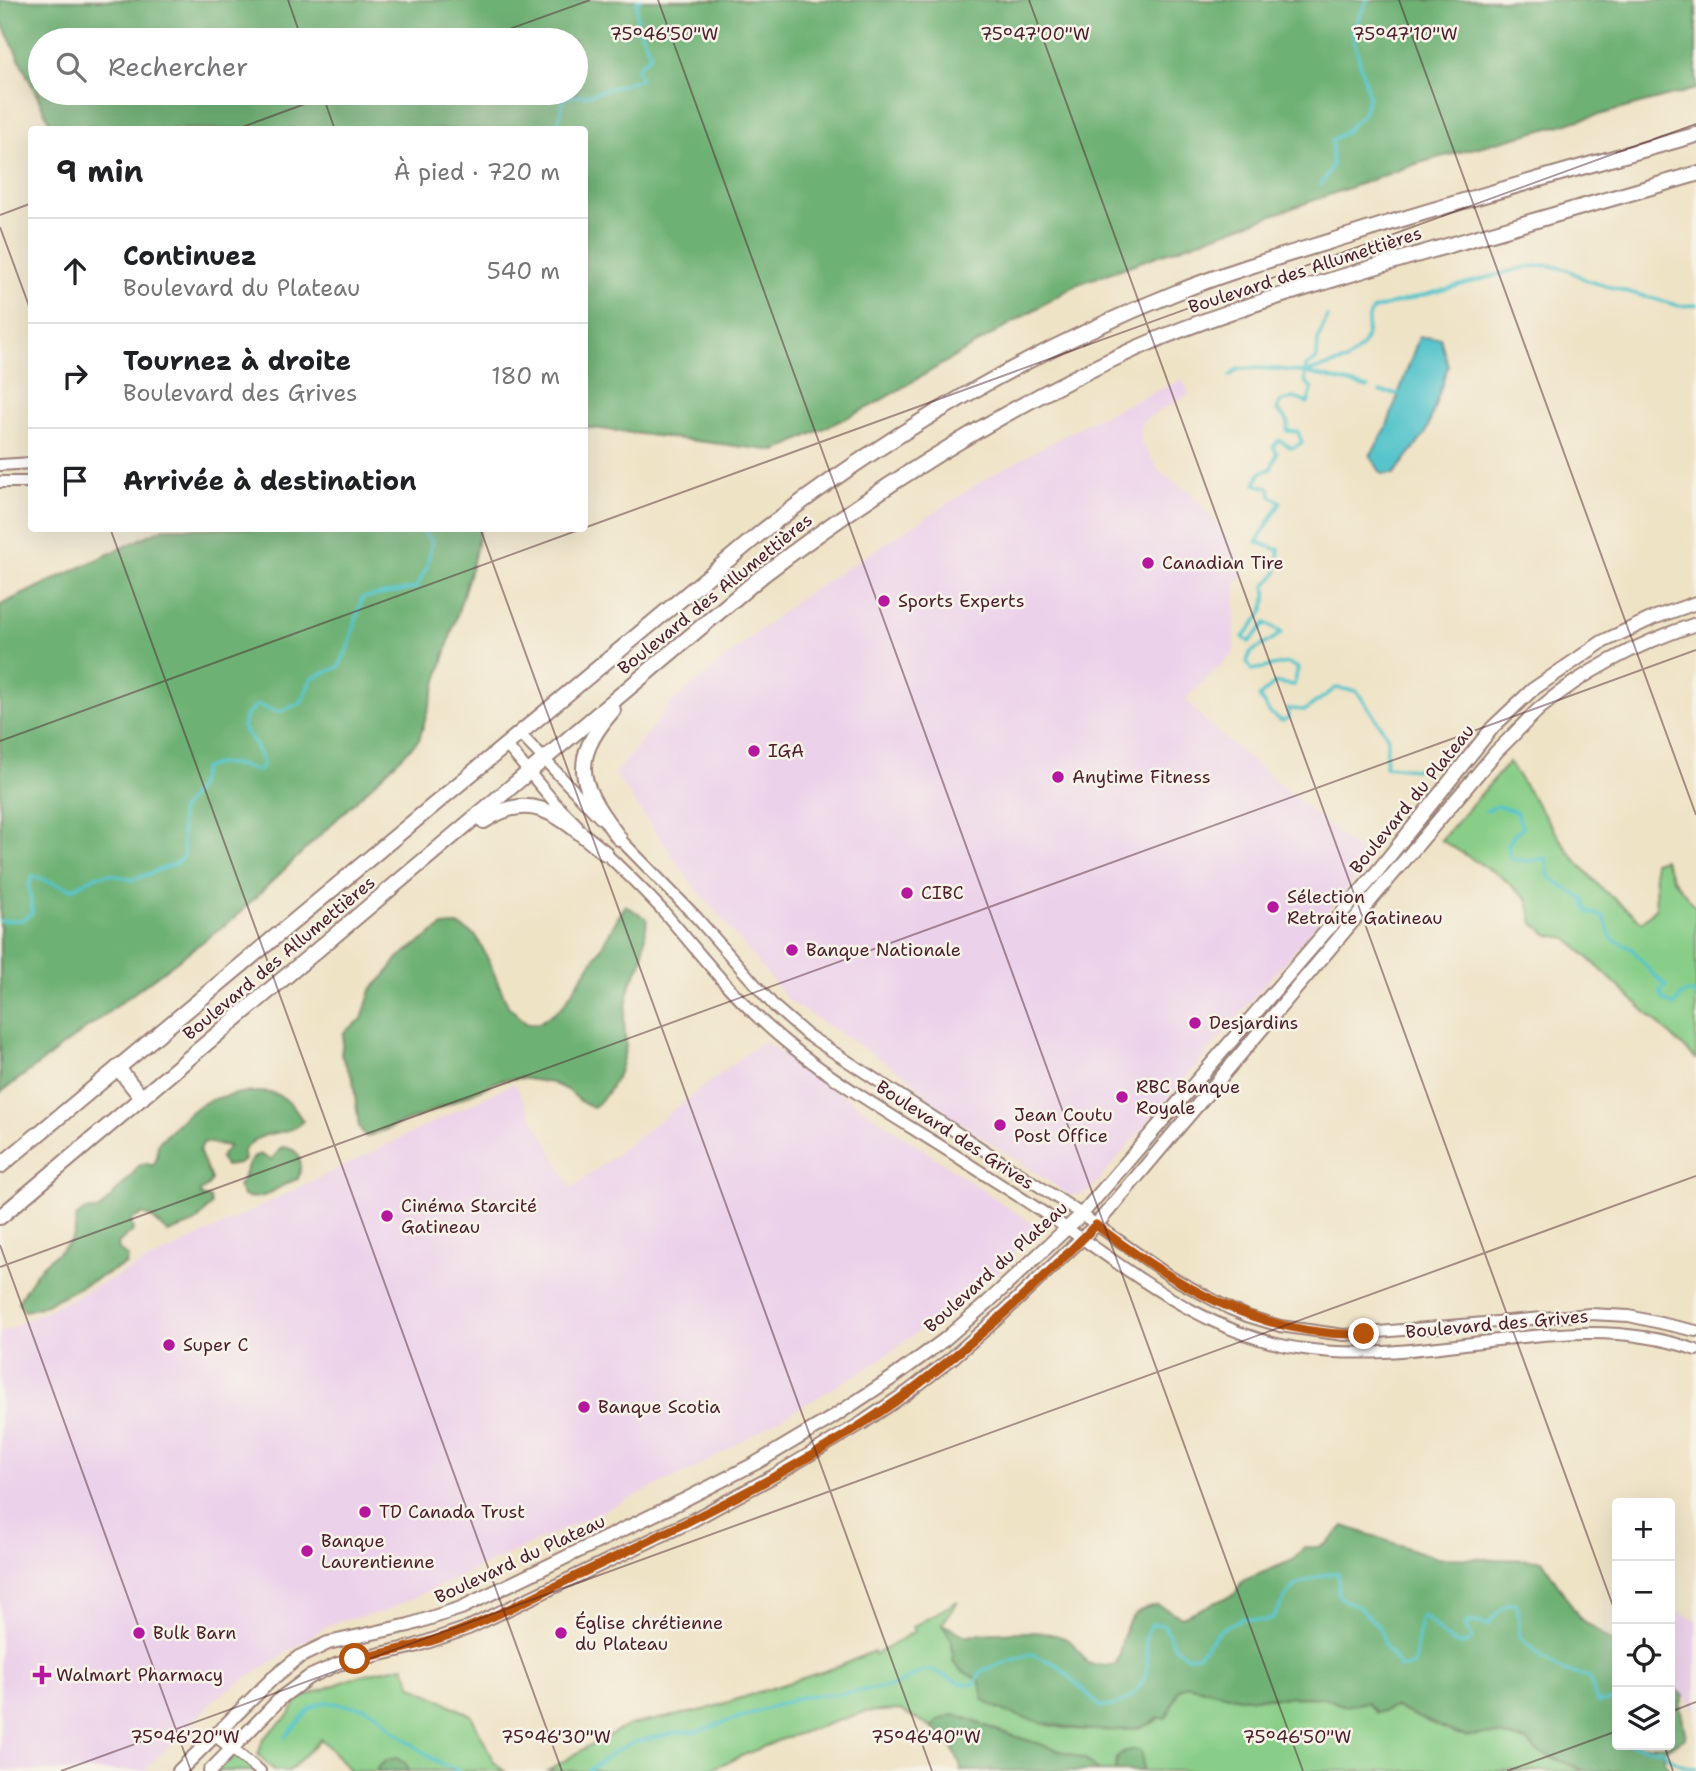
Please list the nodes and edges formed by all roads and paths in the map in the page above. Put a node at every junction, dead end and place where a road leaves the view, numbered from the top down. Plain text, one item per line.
1 (1696, 135) edge
2 (1696, 174) edge
3 (28, 463) edge
4 (0, 465) edge
5 (0, 482) edge
6 (28, 482) edge
7 (1696, 603) edge
8 (1696, 624) edge
9 (639, 680) junction
10 (520, 734) junction
11 (507, 746) junction
12 (543, 761) junction
13 (529, 772) junction
14 (619, 838) junction
15 (606, 853) junction
16 (422, 864) junction
17 (118, 1068) junction
18 (142, 1098) junction
19 (0, 1165) edge
20 (1081, 1215) junction
21 (0, 1217) edge
22 (1096, 1225) junction
23 (1068, 1229) junction
24 (1082, 1239) junction
25 (1637, 1318) junction
26 (1696, 1331) edge
27 (1636, 1335) junction
28 (1696, 1350) edge
29 (214, 1735) junction
30 (232, 1748) junction
31 (179, 1771) edge
32 (210, 1771) edge
33 (260, 1771) edge

1 - 10 highway, Boulevard des Allumettières
2 - 9 highway, Boulevard des Allumettières
3 - 4 street
5 - 6 street
7 - 20 main road, Boulevard du Plateau
8 - 22 main road, Boulevard du Plateau
9 - 12 highway, Boulevard des Allumettières
9 - 14 highway
10 - 11 highway, Boulevard des Allumettières
10 - 12 street, Boulevard des Grives
11 - 13 street, Boulevard des Grives
11 - 17 highway, Boulevard des Allumettières
12 - 13 highway, Boulevard des Allumettières
12 - 14 street, Boulevard des Grives
13 - 15 street, Boulevard des Grives
13 - 16 highway, Boulevard des Allumettières
14 - 20 street, Boulevard des Grives
15 - 16 highway
15 - 23 street, Boulevard des Grives
16 - 18 highway, Boulevard des Allumettières
17 - 18 highway
17 - 19 highway, Boulevard des Allumettières
18 - 21 highway, Boulevard des Allumettières
20 - 22 street, Boulevard des Grives
20 - 23 main road, Boulevard du Plateau
22 - 24 main road, Boulevard du Plateau
22 - 25 street, Boulevard des Grives
23 - 24 street, Boulevard des Grives
23 - 29 main road, Boulevard du Plateau
24 - 27 street, Boulevard des Grives
24 - 30 main road, Boulevard du Plateau
25 - 26 street, Boulevard des Grives
25 - 27 street
27 - 28 street, Boulevard des Grives
29 - 30 street
29 - 31 main road, Boulevard du Plateau
30 - 32 main road, Boulevard du Plateau
30 - 33 street

